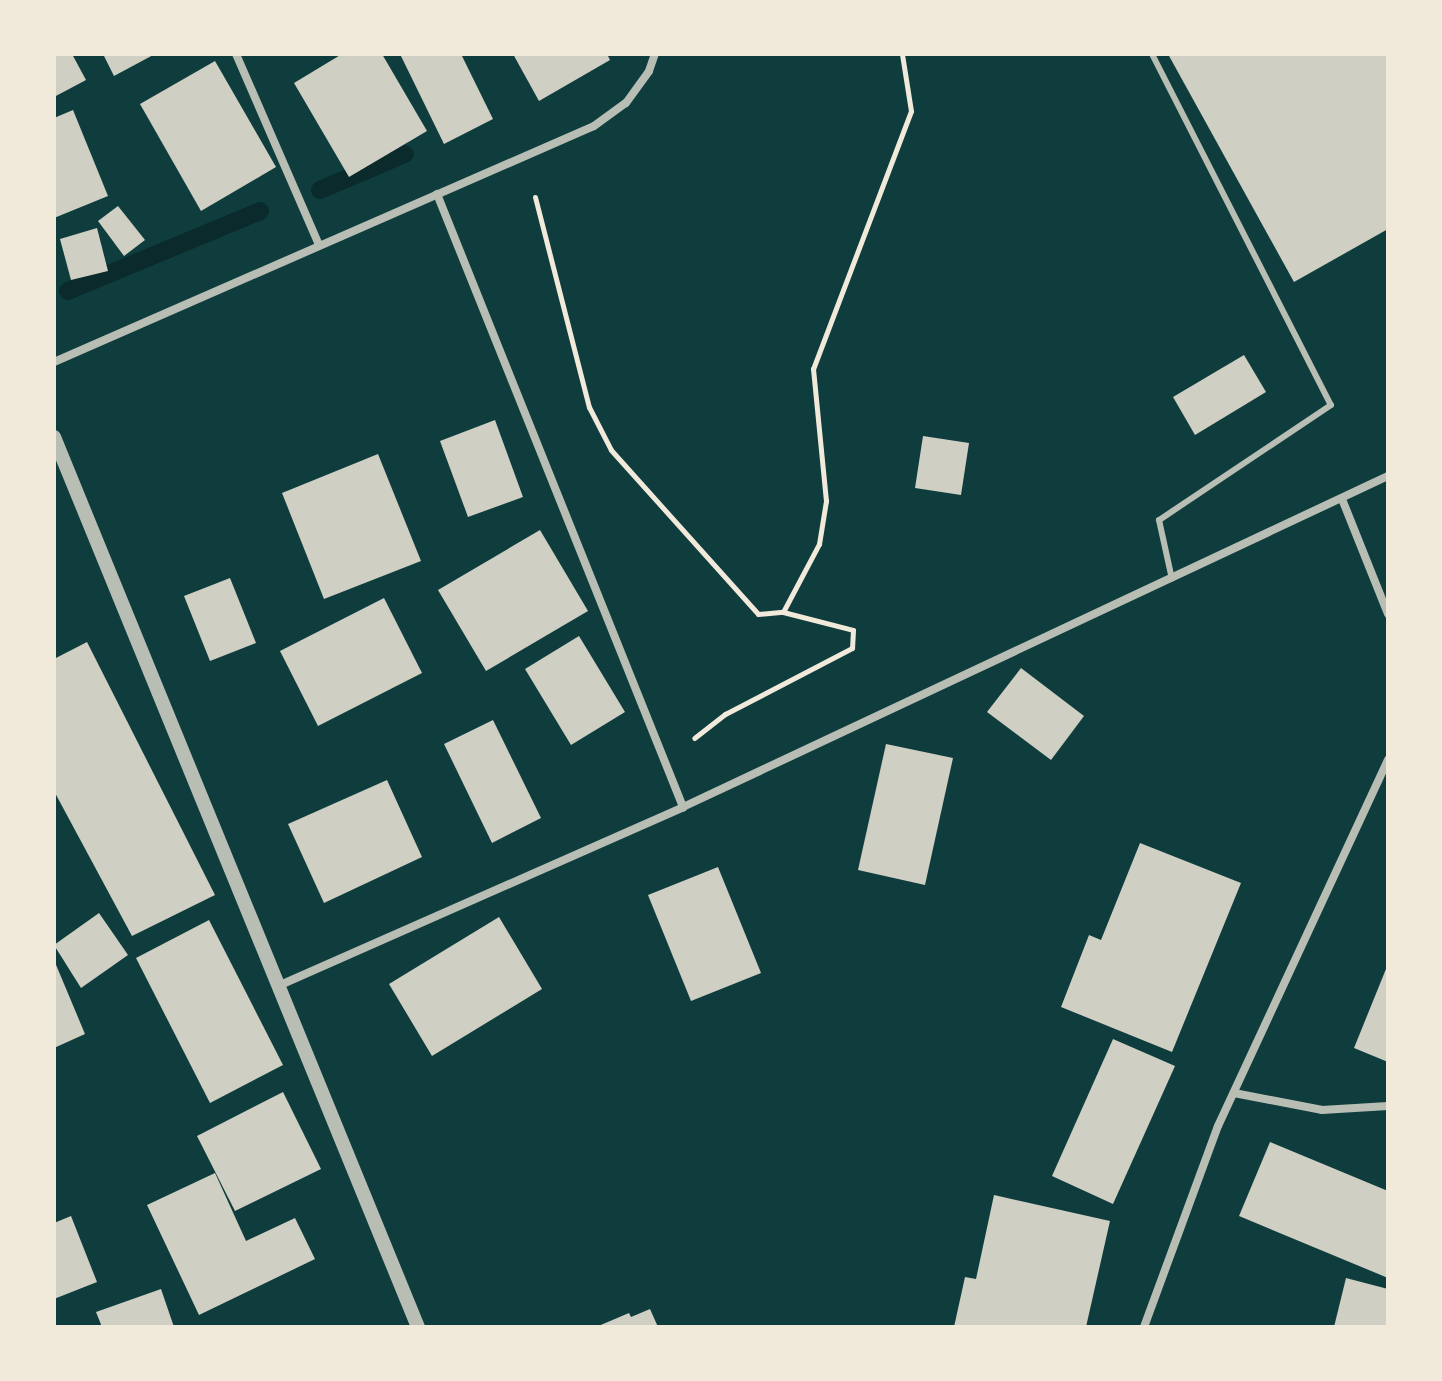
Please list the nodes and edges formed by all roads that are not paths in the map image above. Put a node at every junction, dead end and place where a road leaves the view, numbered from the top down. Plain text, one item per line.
1 (236, 54) edge
2 (655, 54) edge
3 (1152, 54) edge
4 (437, 194) junction
5 (319, 245) junction
6 (54, 362) edge
7 (54, 437) edge
8 (1388, 476) edge
9 (1342, 499) junction
10 (1172, 579) junction
11 (1388, 614) edge
12 (1388, 760) edge
13 (683, 807) junction
14 (277, 986) junction
15 (1234, 1093) junction
16 (1388, 1106) edge
17 (418, 1327) edge
18 (1144, 1327) edge

1 - 5 street
2 - 4 street
3 - 10 lane
4 - 5 street
4 - 13 street
5 - 6 street
7 - 14 street
8 - 9 street
9 - 10 street
9 - 11 street
10 - 13 street
12 - 15 street
13 - 14 street
14 - 17 street
15 - 16 street
15 - 18 street

